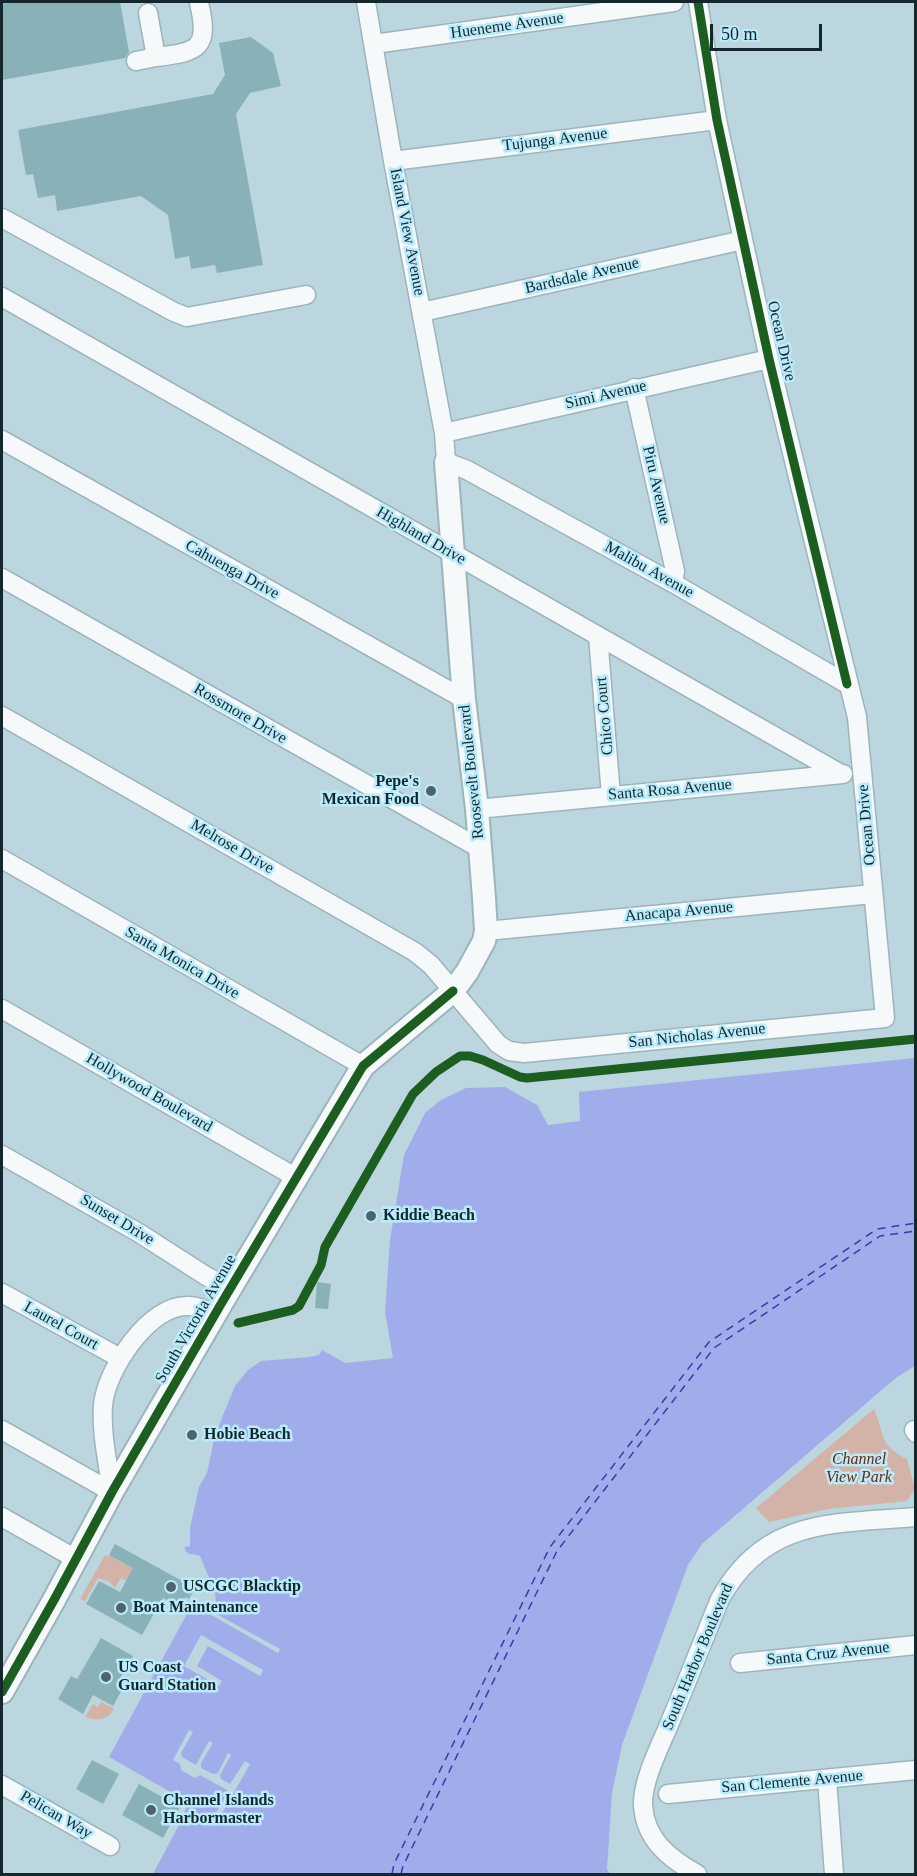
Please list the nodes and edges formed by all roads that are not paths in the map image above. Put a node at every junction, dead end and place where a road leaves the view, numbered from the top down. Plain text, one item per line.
1 (366, 2) edge
2 (674, 2) edge
3 (698, 2) edge
4 (200, 3) edge
5 (153, 8) edge
6 (374, 44) junction
7 (156, 57) junction
8 (136, 61) dead end
9 (717, 120) junction
10 (393, 161) junction
11 (2, 218) edge
12 (743, 240) junction
13 (306, 295) dead end
14 (2, 297) edge
15 (422, 312) junction
16 (769, 359) junction
17 (634, 388) junction
18 (444, 433) junction
19 (2, 440) edge
20 (446, 462) junction
21 (452, 553) junction
22 (2, 578) edge
23 (673, 583) junction
24 (598, 636) junction
25 (848, 684) junction
26 (464, 699) junction
27 (2, 716) edge
28 (863, 773) junction
29 (842, 774) junction
30 (611, 796) junction
31 (477, 809) junction
32 (479, 848) junction
33 (2, 859) edge
34 (873, 894) junction
35 (486, 931) junction
36 (453, 991) junction
37 (2, 1009) edge
38 (885, 1018) joint
39 (363, 1066) junction
40 (2, 1155) edge
41 (297, 1178) junction
42 (230, 1289) junction
43 (2, 1293) edge
44 (216, 1313) junction
45 (120, 1358) junction
46 (2, 1430) edge
47 (112, 1492) junction
48 (2, 1517) edge
49 (915, 1517) edge
50 (76, 1559) junction
51 (915, 1645) edge
52 (740, 1663) dead end
53 (2, 1692) edge
54 (915, 1770) edge
55 (827, 1779) junction
56 (2, 1785) edge
57 (668, 1794) dead end
58 (110, 1846) dead end
59 (697, 1875) edge
60 (834, 1875) edge

1 - 6 street, Island View Avenue
2 - 6 street, Hueneme Avenue
3 - 9 street, Ocean Drive
4 - 7 street
5 - 7 street
6 - 10 street, Island View Avenue
7 - 8 street
9 - 10 street, Tujunga Avenue
9 - 12 street, Ocean Drive
10 - 15 street, Island View Avenue
11 - 13 street
12 - 15 street, Bardsdale Avenue
12 - 16 street, Ocean Drive
14 - 21 street, Highland Drive
15 - 18 street, Island View Avenue
16 - 17 street, Simi Avenue
16 - 25 street, Ocean Drive
17 - 18 street, Simi Avenue
17 - 23 street, Piru Avenue
18 - 20 street, Island View Avenue
19 - 26 street, Cahuenga Drive
20 - 21 street, Roosevelt Boulevard
20 - 23 street, Malibu Avenue
21 - 24 street, Highland Drive
21 - 26 street, Roosevelt Boulevard
22 - 32 street, Rossmore Drive
23 - 25 street, Malibu Avenue
24 - 29 street, Highland Drive
24 - 30 street, Chico Court
25 - 28 street, Ocean Drive
26 - 31 street, Roosevelt Boulevard
27 - 36 street, Melrose Drive
28 - 29 street, Santa Rosa Avenue
28 - 34 street, Ocean Drive
29 - 30 street, Santa Rosa Avenue
30 - 31 street, Santa Rosa Avenue
31 - 32 street, Roosevelt Boulevard
32 - 35 street, Roosevelt Boulevard
33 - 39 street, Santa Monica Drive
34 - 35 street, Anacapa Avenue
34 - 38 street, Ocean Drive
35 - 36 street, Roosevelt Boulevard
36 - 38 street, San Nicholas Avenue
36 - 39 street, South Victoria Avenue
37 - 41 street, Hollywood Boulevard
39 - 41 street, South Victoria Avenue
40 - 42 street, Sunset Drive
41 - 42 street, South Victoria Avenue
42 - 44 street, South Victoria Avenue
43 - 45 street, Laurel Court
44 - 45 street
44 - 47 street, South Victoria Avenue
45 - 47 street
46 - 47 street
47 - 50 street, South Victoria Avenue
48 - 50 street
49 - 59 street, South Harbor Boulevard
50 - 53 street, South Victoria Avenue
51 - 52 street, Santa Cruz Avenue
54 - 55 street, San Clemente Avenue
55 - 57 street, San Clemente Avenue
55 - 60 street
56 - 58 street, Pelican Way

